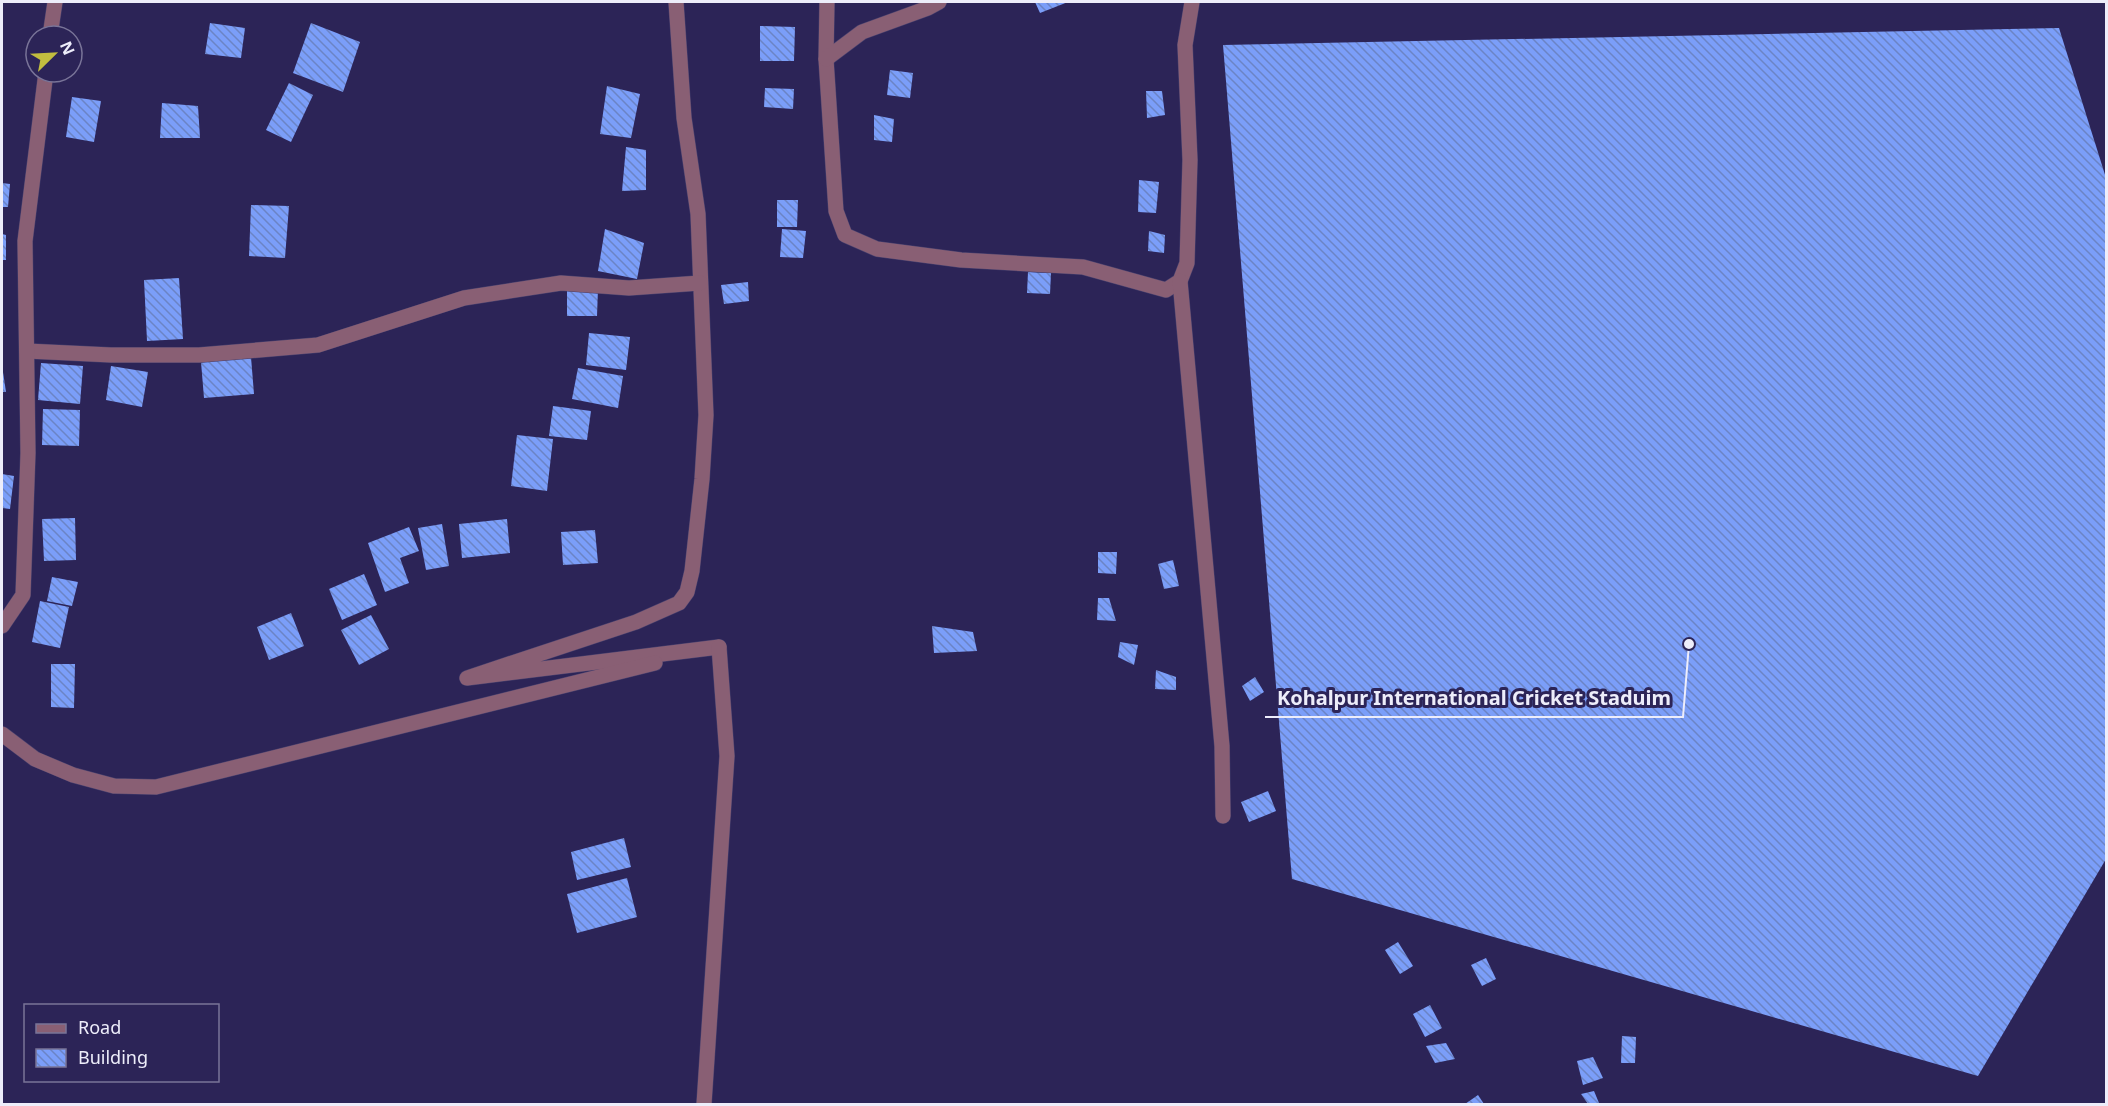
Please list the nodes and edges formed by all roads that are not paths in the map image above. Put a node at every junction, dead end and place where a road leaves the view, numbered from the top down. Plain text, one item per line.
1 (55, 2) edge
2 (676, 2) edge
3 (827, 2) edge
4 (939, 2) edge
5 (1192, 2) edge
6 (52, 24) edge
7 (826, 59) junction
8 (45, 84) edge
9 (1180, 281) junction
10 (700, 283) junction
11 (27, 351) junction
12 (2, 626) edge
13 (719, 647) junction
14 (2, 734) edge
15 (1223, 816) dead end
16 (704, 1104) edge

1 - 6 street
2 - 10 street
3 - 7 street
4 - 7 street
5 - 9 street
7 - 9 street
8 - 11 street
9 - 15 street
10 - 11 street
10 - 13 street
11 - 12 street
13 - 14 street
13 - 16 street

